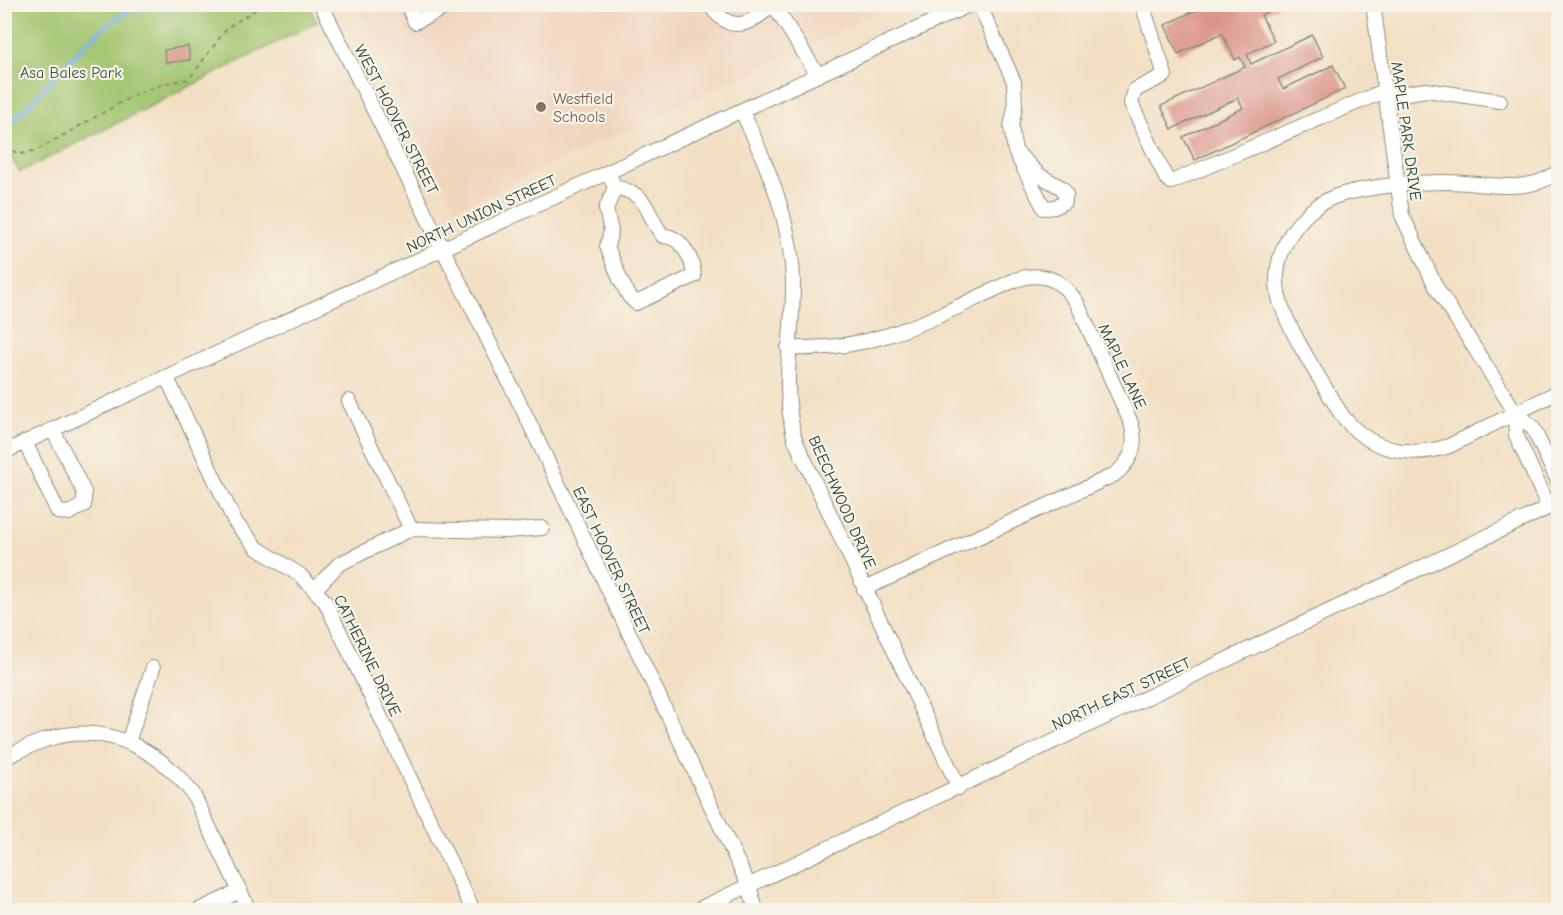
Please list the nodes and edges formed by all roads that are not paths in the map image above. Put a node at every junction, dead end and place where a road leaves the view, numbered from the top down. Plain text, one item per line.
1 (321, 4) edge
2 (407, 4) edge
3 (453, 4) edge
4 (710, 4) edge
5 (772, 4) edge
6 (971, 4) edge
7 (979, 4) edge
8 (1373, 4) edge
9 (1146, 6) edge
10 (818, 75) junction
11 (1384, 91) junction
12 (1500, 101) dead end
13 (742, 111) junction
14 (1015, 151) dead end
15 (1558, 172) edge
16 (608, 173) junction
17 (615, 187) junction
18 (1396, 187) junction
19 (444, 249) junction
20 (788, 348) junction
21 (167, 378) junction
22 (1558, 392) edge
23 (348, 401) dead end
24 (1515, 412) junction
25 (53, 430) junction
26 (25, 442) junction
27 (4, 452) edge
28 (1558, 481) edge
29 (1554, 505) edge
30 (542, 528) dead end
31 (411, 530) junction
32 (315, 589) junction
33 (864, 590) junction
34 (153, 668) dead end
35 (128, 742) junction
36 (4, 758) edge
37 (959, 788) junction
38 (749, 886) junction
39 (240, 891) junction
40 (199, 910) edge
41 (249, 910) edge
42 (473, 910) edge
43 (697, 910) edge
44 (756, 910) edge

1 - 19 street, WEST HOOVER STREET
2 - 3 street
4 - 5 street
5 - 10 street
6 - 10 street, NORTH UNION STREET
7 - 14 street
8 - 11 street, MAPLE PARK DRIVE
9 - 11 street
10 - 13 street, NORTH UNION STREET
11 - 12 street
11 - 18 street, MAPLE PARK DRIVE
13 - 16 street, NORTH UNION STREET
13 - 20 street, BEECHWOOD DRIVE
15 - 18 street
16 - 17 street
16 - 19 street, NORTH UNION STREET
17 - 17 street
18 - 24 street, MAPLE PARK DRIVE
18 - 24 street
19 - 21 street, NORTH UNION STREET
19 - 38 street, EAST HOOVER STREET
20 - 33 street, BEECHWOOD DRIVE
20 - 33 street, MAPLE LANE
21 - 25 street, NORTH UNION STREET
21 - 32 street, CATHERINE DRIVE
22 - 24 street
23 - 31 street
24 - 28 street, MAPLE PARK DRIVE
24 - 29 street, MAPLE PARK DRIVE
25 - 26 street, NORTH UNION STREET
25 - 26 street
26 - 27 street, NORTH UNION STREET
29 - 37 street, NORTH EAST STREET
30 - 31 street
31 - 32 street
32 - 42 street, CATHERINE DRIVE
33 - 37 street, BEECHWOOD DRIVE
34 - 35 street
35 - 36 street
35 - 39 street
37 - 38 street, NORTH EAST STREET
38 - 43 street, NORTH EAST STREET
38 - 44 street, EAST HOOVER STREET
39 - 40 street
39 - 41 street

